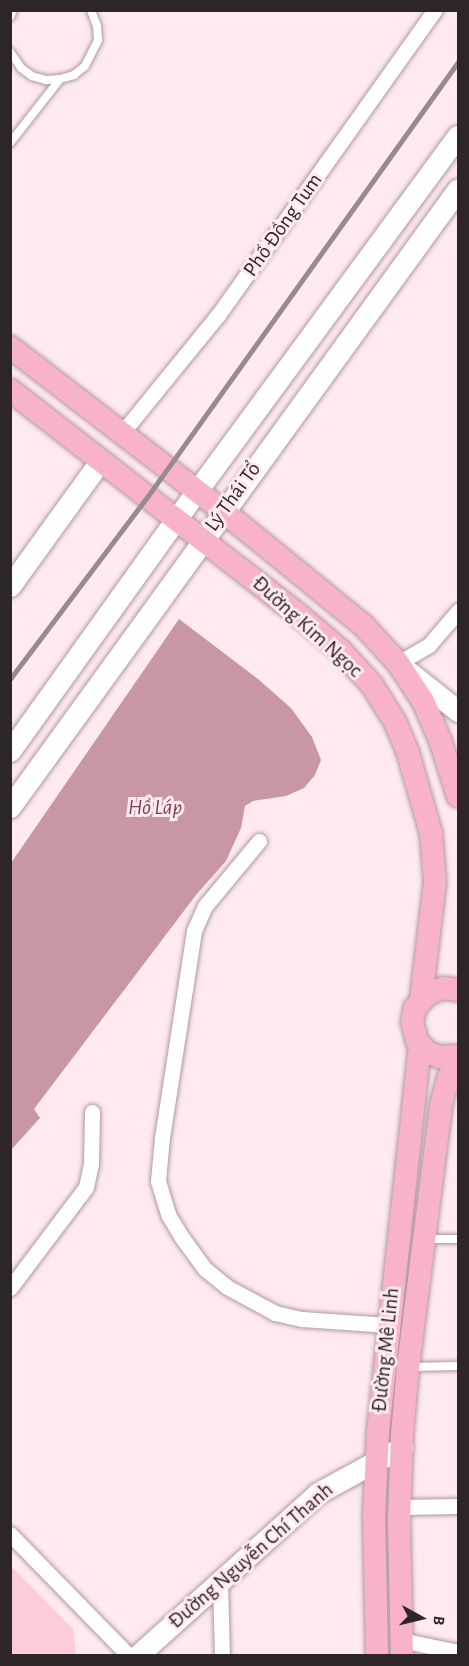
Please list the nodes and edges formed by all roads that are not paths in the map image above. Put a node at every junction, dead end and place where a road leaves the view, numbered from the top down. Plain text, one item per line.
1 (13, 10) edge
2 (91, 10) edge
3 (435, 10) edge
4 (10, 17) edge
5 (10, 52) edge
6 (60, 80) junction
7 (459, 136) edge
8 (10, 143) edge
9 (459, 189) edge
10 (10, 347) edge
11 (10, 390) edge
12 (122, 433) junction
13 (101, 460) junction
14 (197, 491) junction
15 (223, 511) junction
16 (177, 518) junction
17 (203, 538) junction
18 (10, 586) edge
19 (459, 611) edge
20 (398, 663) junction
21 (459, 711) edge
22 (10, 751) edge
23 (459, 796) edge
24 (10, 807) edge
25 (259, 841) dead end
26 (459, 990) edge
27 (421, 1000) junction
28 (420, 1045) junction
29 (459, 1058) edge
30 (92, 1112) dead end
31 (423, 1239) junction
32 (459, 1239) edge
33 (10, 1288) edge
34 (388, 1325) junction
35 (459, 1366) edge
36 (408, 1367) junction
37 (402, 1447) junction
38 (376, 1461) junction
39 (459, 1506) edge
40 (399, 1507) junction
41 (10, 1534) edge
42 (220, 1581) junction
43 (401, 1648) edge
44 (459, 1652) edge
45 (129, 1656) edge
46 (137, 1656) edge
47 (222, 1656) edge
48 (377, 1656) edge

1 - 4 lane
2 - 6 lane
3 - 12 street, Phố Đồng Tum
5 - 6 lane
6 - 8 lane
7 - 14 main road, Lý Thái Tổ
9 - 15 main road, Lý Thái Tổ
10 - 12 main road, Đường Kim Ngọc
11 - 13 main road, Đường Kim Ngọc
12 - 14 main road, Đường Kim Ngọc
13 - 16 main road, Đường Kim Ngọc
13 - 18 main road
14 - 15 main road, Đường Kim Ngọc
14 - 16 main road, Lý Thái Tổ
15 - 17 main road, Lý Thái Tổ
15 - 20 main road, Đường Kim Ngọc
16 - 17 main road, Đường Kim Ngọc
16 - 22 main road, Lý Thái Tổ
17 - 24 main road, Lý Thái Tổ
17 - 27 main road, Đường Kim Ngọc
19 - 20 street
20 - 21 main road
20 - 23 main road, Đường Kim Ngọc
25 - 34 street
26 - 27 main road
27 - 28 main road, Đường Kim Ngọc
28 - 29 main road
28 - 34 main road, Đường Mê Linh
29 - 31 main road, Đường Mê Linh
30 - 33 street
31 - 32 lane
31 - 36 main road, Đường Mê Linh
34 - 38 main road, Đường Mê Linh
35 - 36 lane
36 - 37 main road, Đường Mê Linh
37 - 38 main road, Đường Nguyễn Chí Thanh
37 - 40 main road, Đường Mê Linh
38 - 42 main road, Đường Nguyễn Chí Thanh
38 - 48 main road, Đường Mê Linh
39 - 40 street
40 - 43 main road, Đường Mê Linh
41 - 45 street
42 - 46 main road, Đường Nguyễn Chí Thanh
42 - 47 street
43 - 44 street

